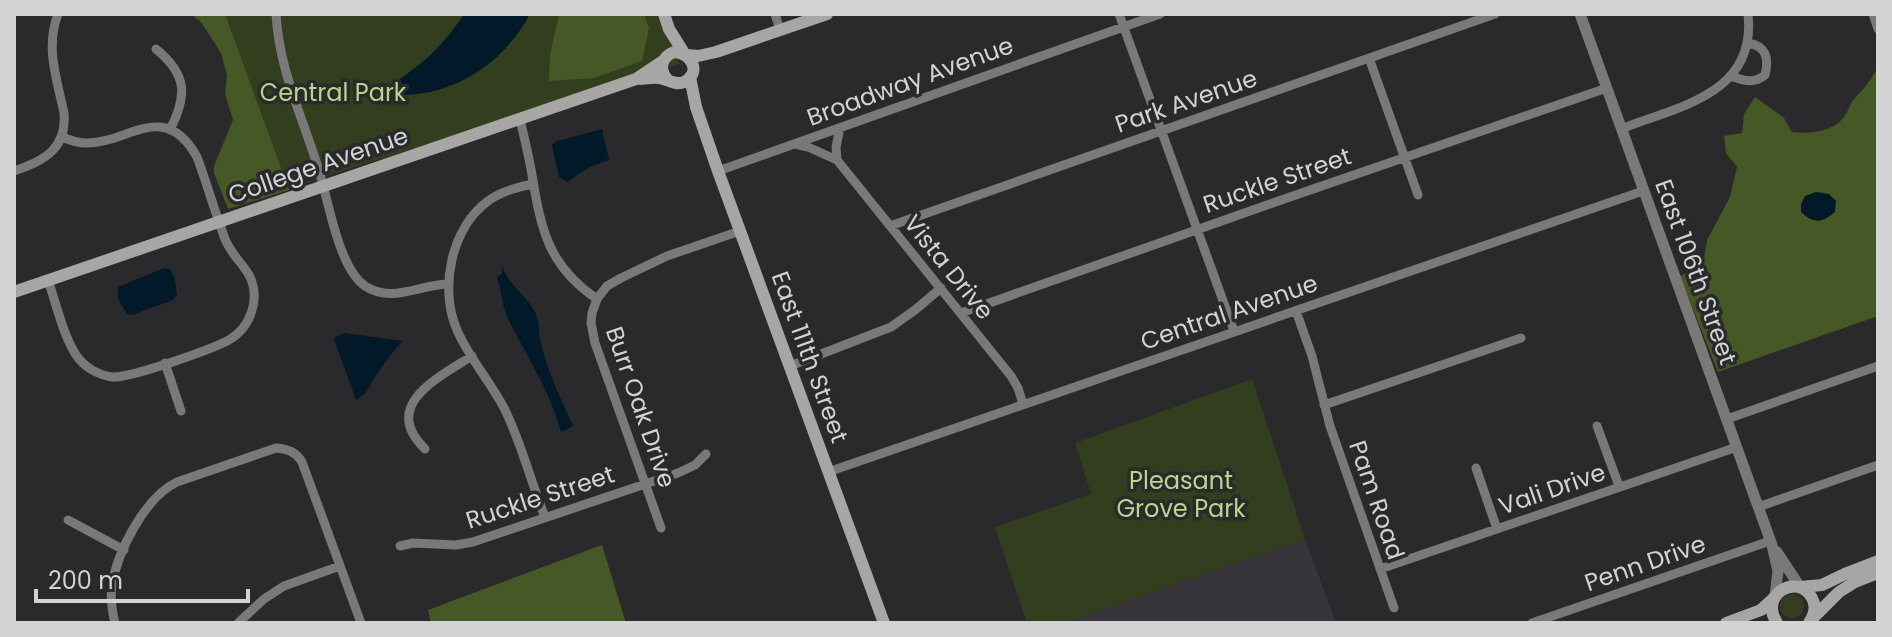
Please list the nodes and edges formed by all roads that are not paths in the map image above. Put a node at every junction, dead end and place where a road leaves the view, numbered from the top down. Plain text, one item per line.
1 (58, 14) edge
2 (276, 14) edge
3 (664, 14) edge
4 (775, 14) edge
5 (827, 14) edge
6 (1119, 14) edge
7 (1160, 14) edge
8 (1495, 14) edge
9 (1580, 14) edge
10 (1748, 14) edge
11 (1873, 14) edge
12 (1124, 26) junction
13 (669, 29) junction
14 (1878, 29) edge
15 (780, 30) junction
16 (1748, 43) junction
17 (156, 49) dead end
18 (716, 52) junction
19 (686, 54) junction
20 (1369, 58) junction
21 (664, 59) junction
22 (691, 75) junction
23 (1731, 76) junction
24 (636, 79) junction
25 (670, 81) junction
26 (1607, 88) junction
27 (696, 107) junction
28 (520, 119) junction
29 (840, 128) junction
30 (1621, 129) junction
31 (170, 130) junction
32 (1162, 131) junction
33 (62, 137) junction
34 (795, 144) junction
35 (1404, 158) junction
36 (837, 160) junction
37 (14, 171) edge
38 (718, 171) junction
39 (533, 184) junction
40 (323, 187) junction
41 (1643, 191) junction
42 (1418, 195) dead end
43 (219, 222) junction
44 (890, 226) junction
45 (1197, 229) junction
46 (740, 231) junction
47 (48, 280) junction
48 (449, 284) junction
49 (941, 288) junction
50 (14, 292) edge
51 (597, 299) junction
52 (1296, 311) junction
53 (961, 313) junction
54 (1234, 331) junction
55 (1521, 338) dead end
56 (472, 356) junction
57 (165, 363) junction
58 (790, 366) junction
59 (1878, 366) edge
60 (1023, 404) junction
61 (1324, 405) junction
62 (181, 411) dead end
63 (1727, 419) junction
64 (1597, 426) dead end
65 (1737, 447) junction
66 (425, 449) dead end
67 (706, 454) dead end
68 (1878, 465) edge
69 (1476, 468) dead end
70 (828, 472) junction
71 (645, 484) junction
72 (1619, 486) junction
73 (1758, 507) junction
74 (545, 517) junction
75 (68, 520) dead end
76 (661, 528) dead end
77 (1497, 529) junction
78 (1771, 543) junction
79 (400, 546) dead end
80 (124, 550) junction
81 (1878, 561) edge
82 (340, 566) junction
83 (1380, 569) junction
84 (1878, 573) edge
85 (1800, 587) junction
86 (1775, 597) junction
87 (1394, 608) dead end
88 (1815, 620) edge
89 (115, 622) edge
90 (238, 623) edge
91 (361, 623) edge
92 (884, 623) edge
93 (1532, 623) edge
94 (1726, 623) edge
95 (1777, 623) edge

1 - 33 street
2 - 40 street
3 - 13 main road
4 - 15 street
5 - 15 main road
6 - 12 street
7 - 12 street, Broadway Avenue
8 - 20 street, Park Avenue
9 - 26 street, East 106th Street
10 - 16 street
11 - 14 street
12 - 29 street, Broadway Avenue
12 - 32 street
13 - 19 main road
13 - 21 main road
15 - 18 main road
16 - 23 street
16 - 23 street
17 - 31 street
18 - 19 main road
18 - 22 main road
19 - 21 main road
19 - 22 main road
20 - 32 street, Park Avenue
20 - 35 street
21 - 24 main road, College Avenue
21 - 25 main road
22 - 25 main road
22 - 27 main road, East 111th Street
23 - 30 street
24 - 25 main road, College Avenue
24 - 28 main road, College Avenue
25 - 27 main road, East 111th Street
26 - 30 street, East 106th Street
26 - 35 street, Ruckle Street
27 - 38 main road, East 111th Street
28 - 39 street
28 - 40 main road, College Avenue
29 - 34 street, Broadway Avenue
29 - 36 street
30 - 41 street, East 106th Street
31 - 33 street
31 - 43 street
32 - 44 street, Park Avenue
32 - 45 street
33 - 37 street
34 - 36 street, Vista Drive
34 - 38 street, Broadway Avenue
35 - 42 street
35 - 45 street, Ruckle Street
36 - 44 street, Vista Drive
38 - 46 main road, East 111th Street
39 - 48 street
39 - 51 street
40 - 43 main road, College Avenue
40 - 48 street
41 - 52 street, Central Avenue
41 - 63 street, East 106th Street
43 - 47 main road, College Avenue
43 - 57 street
44 - 49 street, Vista Drive
45 - 53 street, Ruckle Street
45 - 54 street
46 - 51 street
46 - 58 main road, East 111th Street
47 - 50 main road, College Avenue
47 - 57 street
48 - 56 street
49 - 53 street, Vista Drive
49 - 58 street
51 - 71 street, Burr Oak Drive
52 - 54 street, Central Avenue
52 - 61 street, Pam Road
53 - 60 street, Vista Drive
54 - 60 street, Central Avenue
55 - 61 street
56 - 66 street
56 - 74 street
57 - 62 street
58 - 70 main road, East 111th Street
59 - 63 street
60 - 70 street, Central Avenue
61 - 83 street, Pam Road
63 - 65 street, East 106th Street
64 - 72 street
65 - 72 street, Vali Drive
65 - 73 street, East 106th Street
67 - 71 street, Ruckle Street
68 - 73 street
69 - 77 street
70 - 92 main road, East 111th Street
71 - 74 street, Ruckle Street
71 - 76 street, Burr Oak Drive
72 - 77 street, Vali Drive
73 - 78 street, East 106th Street
74 - 79 street, Ruckle Street
75 - 80 street
77 - 83 street, Vali Drive
78 - 85 street, East 106th Street
78 - 86 street, East 106th Street
78 - 93 street, Penn Drive
80 - 82 street
80 - 89 street
81 - 85 main road
82 - 90 street
82 - 91 street
83 - 87 street, Pam Road
84 - 88 main road
85 - 86 main road
85 - 88 main road
86 - 94 main road
86 - 95 main road

